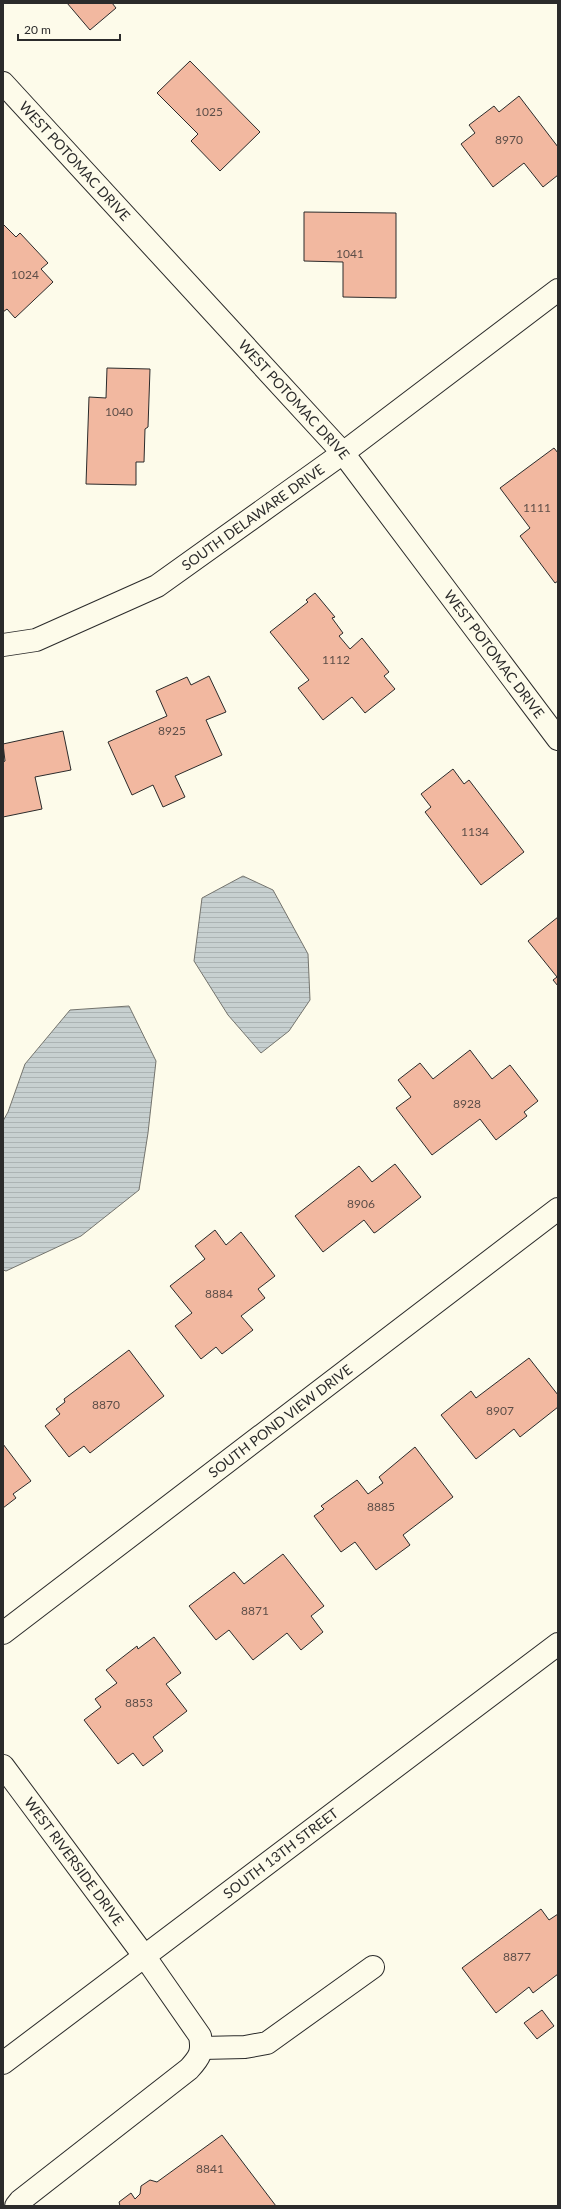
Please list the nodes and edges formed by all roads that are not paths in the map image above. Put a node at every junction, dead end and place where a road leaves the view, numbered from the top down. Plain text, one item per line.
1 (3, 83) edge
2 (558, 290) edge
3 (343, 453) junction
4 (3, 645) edge
5 (558, 739) edge
6 (558, 1209) edge
7 (3, 1632) edge
8 (558, 1644) edge
9 (3, 1766) edge
10 (145, 1956) junction
11 (373, 1967) dead end
12 (202, 2048) junction
13 (3, 2062) edge
14 (16, 2206) edge

1 - 3 street, WEST POTOMAC DRIVE
2 - 3 street, SOUTH DELAWARE DRIVE
3 - 4 street, SOUTH DELAWARE DRIVE
3 - 5 street, WEST POTOMAC DRIVE
6 - 7 street, SOUTH POND VIEW DRIVE
8 - 10 street, SOUTH 13TH STREET
9 - 10 street, WEST RIVERSIDE DRIVE
10 - 12 street, WEST RIVERSIDE DRIVE
10 - 13 street, SOUTH 13TH STREET
11 - 12 street
12 - 14 street

